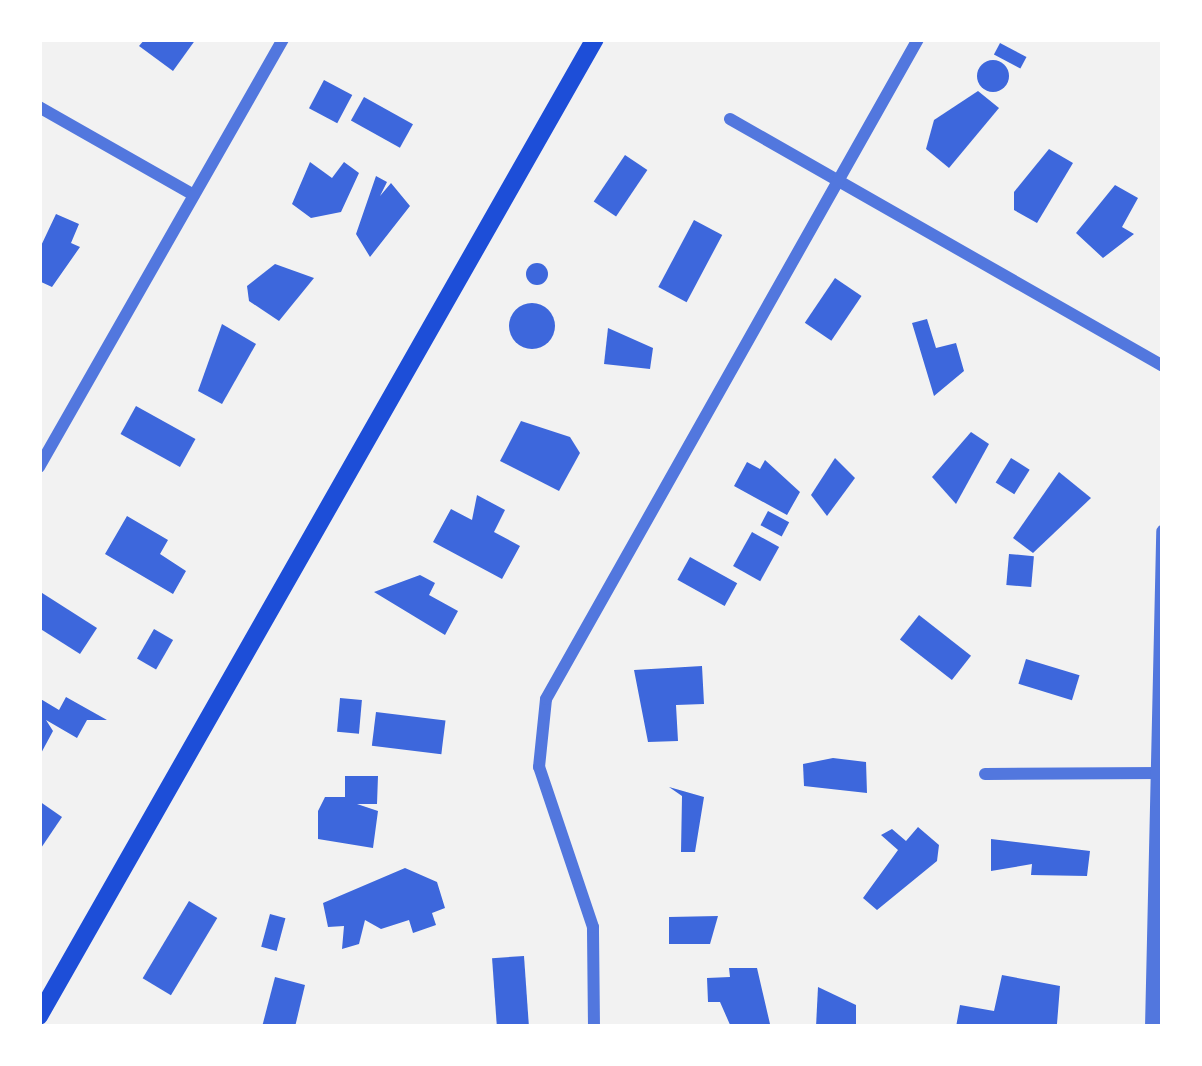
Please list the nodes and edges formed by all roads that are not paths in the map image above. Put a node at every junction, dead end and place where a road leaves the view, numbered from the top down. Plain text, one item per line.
1 (283, 39) edge
2 (595, 39) edge
3 (918, 39) edge
4 (39, 106) edge
5 (730, 119) dead end
6 (837, 180) junction
7 (194, 195) junction
8 (1163, 366) edge
9 (39, 467) edge
10 (1163, 531) edge
11 (1159, 773) edge
12 (985, 774) dead end
13 (39, 1016) edge
14 (594, 1027) edge
15 (1152, 1027) edge

1 - 7 street
2 - 13 main road
3 - 6 street
4 - 7 street
5 - 6 street
6 - 8 street
6 - 14 street
7 - 9 street
10 - 11 street
11 - 12 street
11 - 15 street

